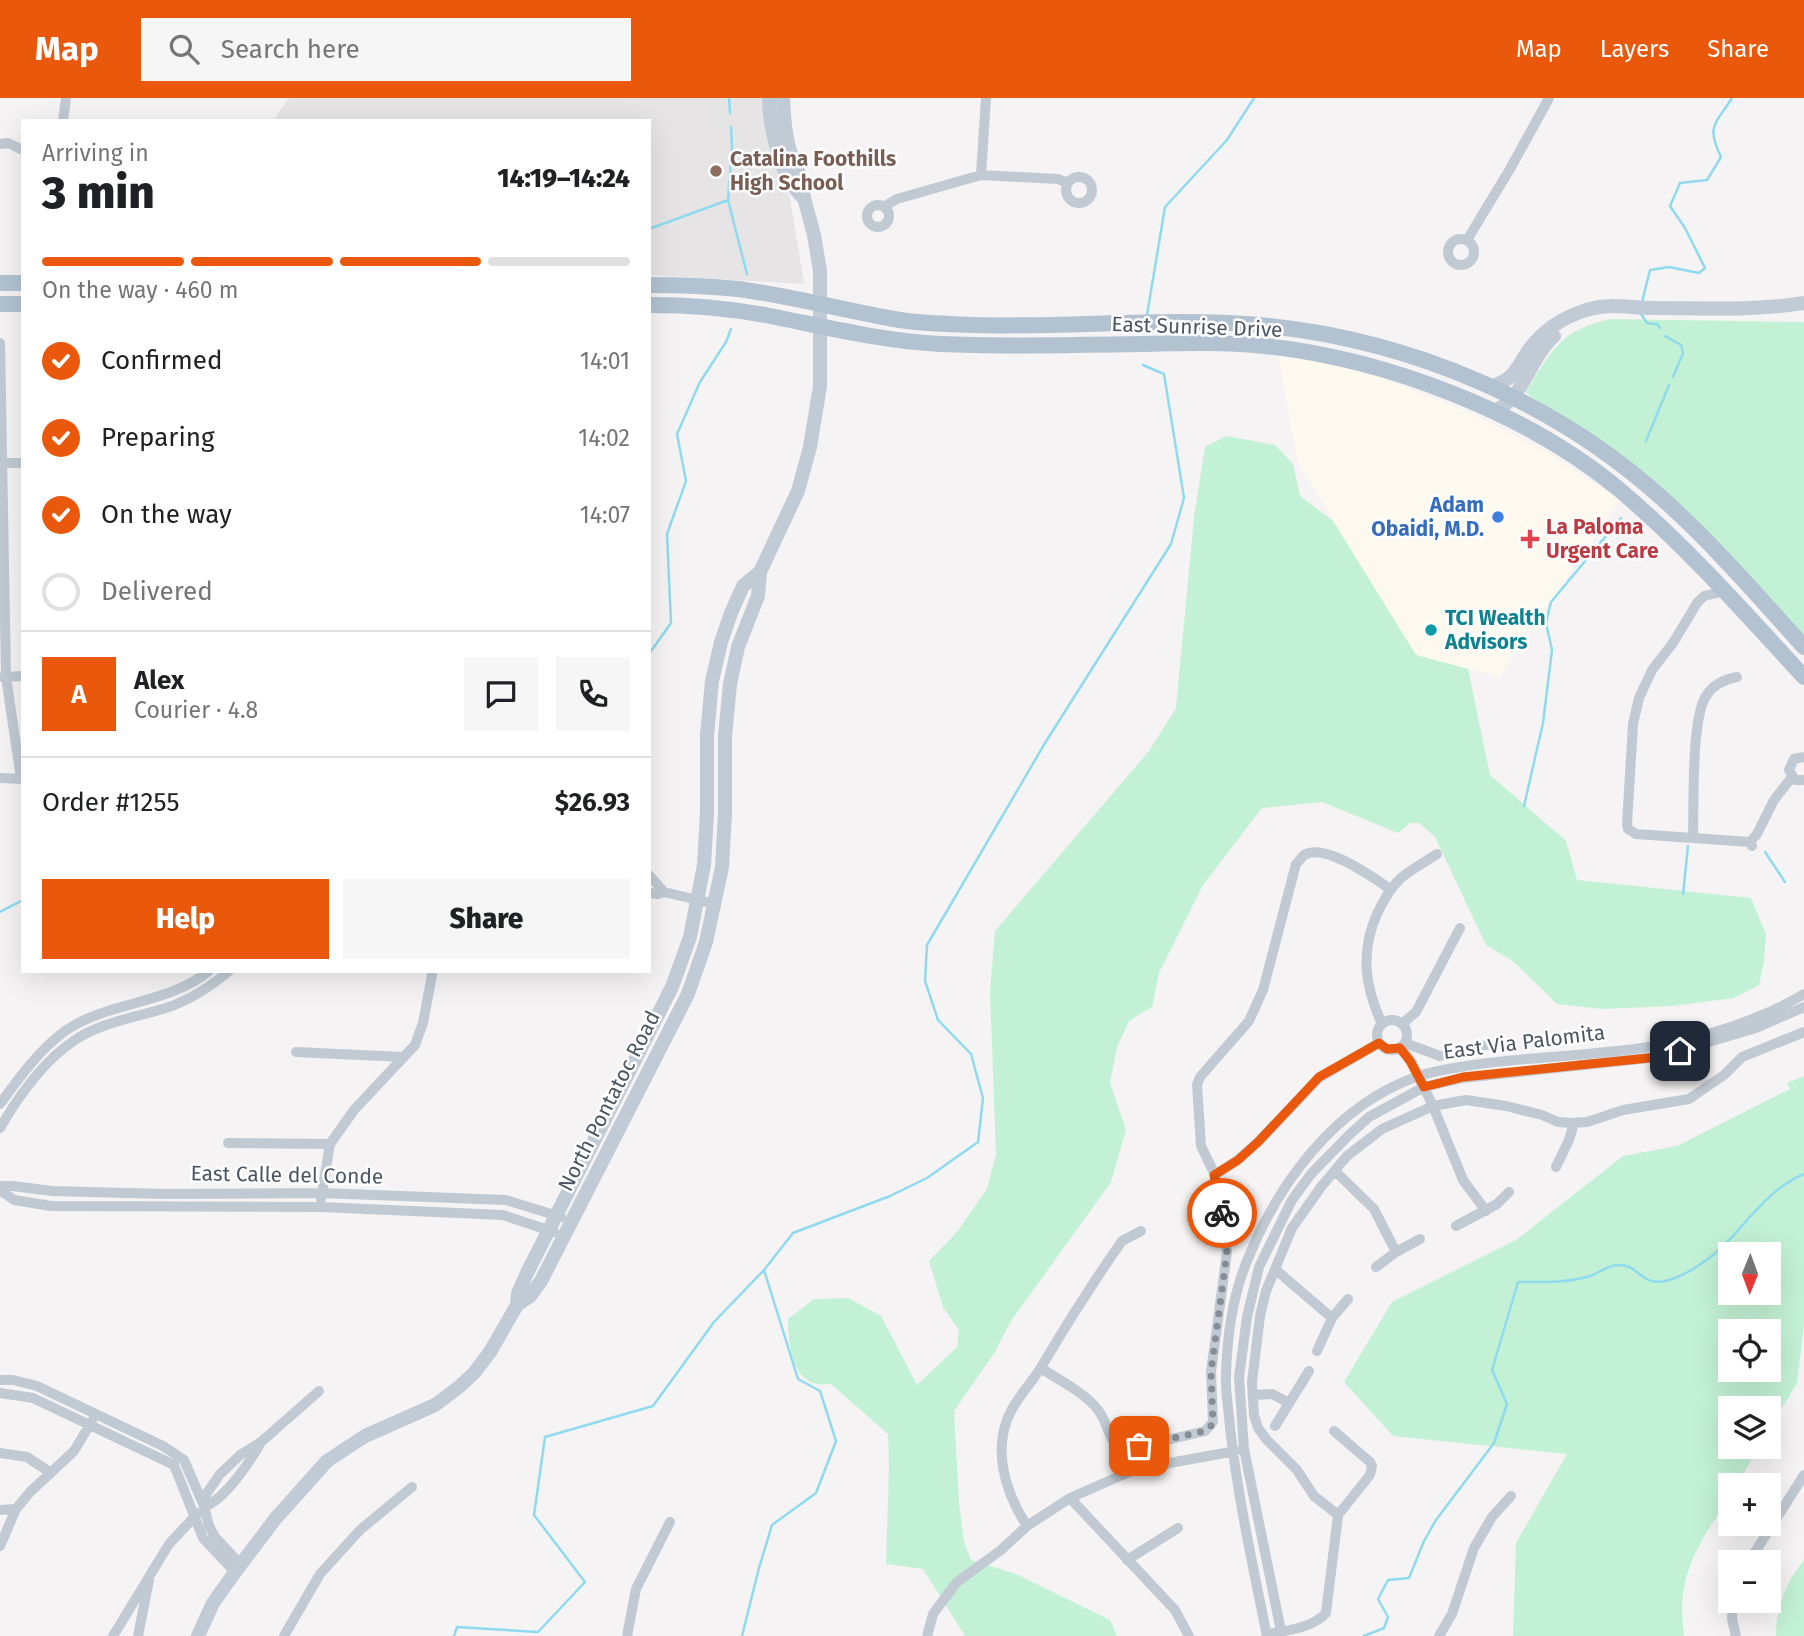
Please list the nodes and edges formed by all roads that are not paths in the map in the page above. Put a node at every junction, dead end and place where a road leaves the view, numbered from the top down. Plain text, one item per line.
1 (66, 98) edge
2 (769, 98) edge
3 (783, 98) edge
4 (986, 98) edge
5 (1549, 98) edge
6 (769, 115) junction
7 (63, 119) edge
8 (0, 144) edge
9 (21, 149) edge
10 (790, 152) junction
11 (981, 175) junction
12 (1068, 183) dead end
13 (804, 198) junction
14 (885, 206) dead end
15 (1467, 240) dead end
16 (0, 283) edge
17 (21, 283) edge
18 (651, 285) edge
19 (1804, 303) edge
20 (0, 304) edge
21 (21, 304) edge
22 (651, 305) edge
23 (820, 305) junction
24 (1644, 308) junction
25 (820, 327) junction
26 (1270, 327) junction
27 (0, 343) edge
28 (1266, 346) junction
29 (1490, 387) junction
30 (1514, 398) junction
31 (1493, 411) junction
32 (3, 463) junction
33 (21, 463) edge
34 (1701, 536) junction
35 (1687, 551) junction
36 (760, 572) junction
37 (1725, 591) junction
38 (1804, 647) edge
39 (21, 676) edge
40 (3, 677) edge
41 (1737, 677) dead end
42 (1804, 677) edge
43 (1804, 757) edge
44 (21, 774) edge
45 (1792, 777) junction
46 (0, 778) edge
47 (21, 779) edge
48 (1804, 780) edge
49 (1693, 837) junction
50 (1437, 854) dead end
51 (651, 877) edge
52 (1390, 889) junction
53 (664, 892) junction
54 (651, 893) edge
55 (698, 900) junction
56 (715, 904) junction
57 (1461, 928) dead end
58 (206, 973) edge
59 (226, 973) edge
60 (432, 975) dead end
61 (1804, 994) edge
62 (1804, 1007) edge
63 (1382, 1024) junction
64 (1402, 1024) junction
65 (1804, 1032) edge
66 (1379, 1043) junction
67 (1402, 1045) junction
68 (1488, 1045) dead end
69 (296, 1052) dead end
70 (403, 1058) junction
71 (1419, 1076) junction
72 (1424, 1087) junction
73 (0, 1104) edge
74 (1433, 1106) junction
75 (1574, 1123) junction
76 (0, 1128) edge
77 (228, 1143) dead end
78 (330, 1144) junction
79 (1556, 1167) dead end
80 (1335, 1171) junction
81 (1214, 1175) junction
82 (0, 1188) edge
83 (1509, 1192) dead end
84 (322, 1193) junction
85 (165, 1194) junction
86 (166, 1207) junction
87 (321, 1207) junction
88 (1486, 1211) junction
89 (556, 1215) junction
90 (571, 1222) junction
91 (1456, 1226) dead end
92 (549, 1229) junction
93 (1141, 1231) dead end
94 (564, 1236) junction
95 (1420, 1239) dead end
96 (1396, 1252) junction
97 (1376, 1267) dead end
98 (1276, 1270) junction
99 (1348, 1299) dead end
100 (517, 1305) junction
101 (1332, 1318) junction
102 (1317, 1351) dead end
103 (1041, 1368) junction
104 (1309, 1371) dead end
105 (0, 1380) edge
106 (319, 1391) dead end
107 (0, 1393) edge
108 (1254, 1395) junction
109 (1289, 1403) junction
110 (97, 1414) junction
111 (89, 1426) junction
112 (1275, 1426) dead end
113 (1334, 1431) dead end
114 (1238, 1450) junction
115 (0, 1453) edge
116 (51, 1473) junction
117 (1804, 1475) edge
118 (412, 1487) dead end
119 (1511, 1496) dead end
120 (1070, 1499) junction
121 (204, 1507) junction
122 (16, 1509) junction
123 (0, 1510) edge
124 (1338, 1515) junction
125 (195, 1516) junction
126 (670, 1522) dead end
127 (1027, 1526) junction
128 (1178, 1528) dead end
129 (0, 1546) edge
130 (1756, 1550) edge
131 (1127, 1560) junction
132 (238, 1568) junction
133 (150, 1573) junction
134 (1732, 1613) edge
135 (1281, 1634) edge
136 (1267, 1635) edge
137 (113, 1636) edge
138 (138, 1636) edge
139 (198, 1636) edge
140 (285, 1636) edge
141 (627, 1636) edge
142 (927, 1636) edge
143 (1189, 1636) edge
144 (1439, 1636) edge
145 (1736, 1636) edge

1 - 7 street
2 - 6 street, North Pontatoc Road
3 - 10 street, North Pontatoc Road
4 - 11 street
5 - 15 street
6 - 10 street
6 - 13 street, North Pontatoc Road
8 - 9 street
10 - 13 street, North Pontatoc Road
11 - 12 street
11 - 14 street
13 - 23 street, North Pontatoc Road
16 - 17 main road
18 - 23 main road, East Sunrise Drive
19 - 24 street
20 - 21 main road
22 - 25 main road, East Sunrise Drive
23 - 25 street, North Pontatoc Road
23 - 26 main road, East Sunrise Drive
24 - 29 street
24 - 30 street
25 - 28 main road, East Sunrise Drive
25 - 36 street, North Pontatoc Road
26 - 28 main road
26 - 29 main road, East Sunrise Drive
27 - 32 street
28 - 31 main road, East Sunrise Drive
29 - 30 main road, East Sunrise Drive
30 - 31 street
30 - 34 main road, East Sunrise Drive
31 - 35 main road, East Sunrise Drive
32 - 33 street
32 - 40 street
34 - 35 main road
34 - 38 main road, East Sunrise Drive
35 - 37 main road, East Sunrise Drive
36 - 55 street, North Pontatoc Road
36 - 56 street, North Pontatoc Road
37 - 42 main road, East Sunrise Drive
37 - 49 street
39 - 40 street
40 - 44 street
41 - 49 street
43 - 45 street
45 - 48 street
45 - 49 street
46 - 47 street
50 - 52 street
51 - 53 street
52 - 63 street
52 - 81 street
53 - 54 street
53 - 55 street
55 - 56 street
55 - 89 street, North Pontatoc Road
56 - 90 street, North Pontatoc Road
57 - 64 street
58 - 73 street
59 - 76 street
60 - 70 street
61 - 71 street, East Via Palomita
62 - 72 street, East Via Palomita
63 - 64 street
63 - 66 street
64 - 67 street
65 - 75 street
66 - 67 street
66 - 81 street
67 - 68 street
67 - 71 street
69 - 70 street
70 - 78 street
71 - 72 street
71 - 114 street, East Via Palomita
72 - 74 street
72 - 114 street, East Via Palomita
74 - 75 street
74 - 80 street
74 - 88 street
75 - 79 street
77 - 78 street
78 - 84 street
80 - 96 street
80 - 98 street
81 - 103 street
82 - 85 street, East Calle del Conde
82 - 86 street, East Calle del Conde
83 - 88 street
84 - 85 street, East Calle del Conde
84 - 87 street
84 - 89 street, East Calle del Conde
85 - 86 street
86 - 87 street, East Calle del Conde
87 - 92 street, East Calle del Conde
88 - 91 street
89 - 90 street, East Calle del Conde
89 - 92 street, North Pontatoc Road
90 - 94 street, North Pontatoc Road
92 - 94 street, East Calle del Conde
92 - 100 street, North Pontatoc Road
93 - 103 street
94 - 100 street, North Pontatoc Road
95 - 96 street
96 - 97 street
98 - 101 street
98 - 108 street
99 - 101 street
100 - 132 street, North Pontatoc Road
101 - 102 street
103 - 127 street
104 - 109 street
105 - 110 street
106 - 121 street
107 - 111 street
108 - 109 street
108 - 124 street
109 - 112 street
110 - 111 street
110 - 121 street
111 - 116 street
111 - 125 street
113 - 124 street
114 - 120 street
114 - 135 street, East Via Palomita
114 - 136 street, East Via Palomita
115 - 116 street
116 - 122 street
117 - 130 street
118 - 140 street
119 - 144 street
120 - 127 street
120 - 131 street
121 - 125 street
121 - 132 street
122 - 123 street
122 - 129 street
124 - 135 street
125 - 132 street
125 - 133 street
126 - 141 street
127 - 142 street
128 - 131 street
131 - 143 street
132 - 139 street, North Pontatoc Road
133 - 137 street
133 - 138 street
134 - 145 street
135 - 136 street

